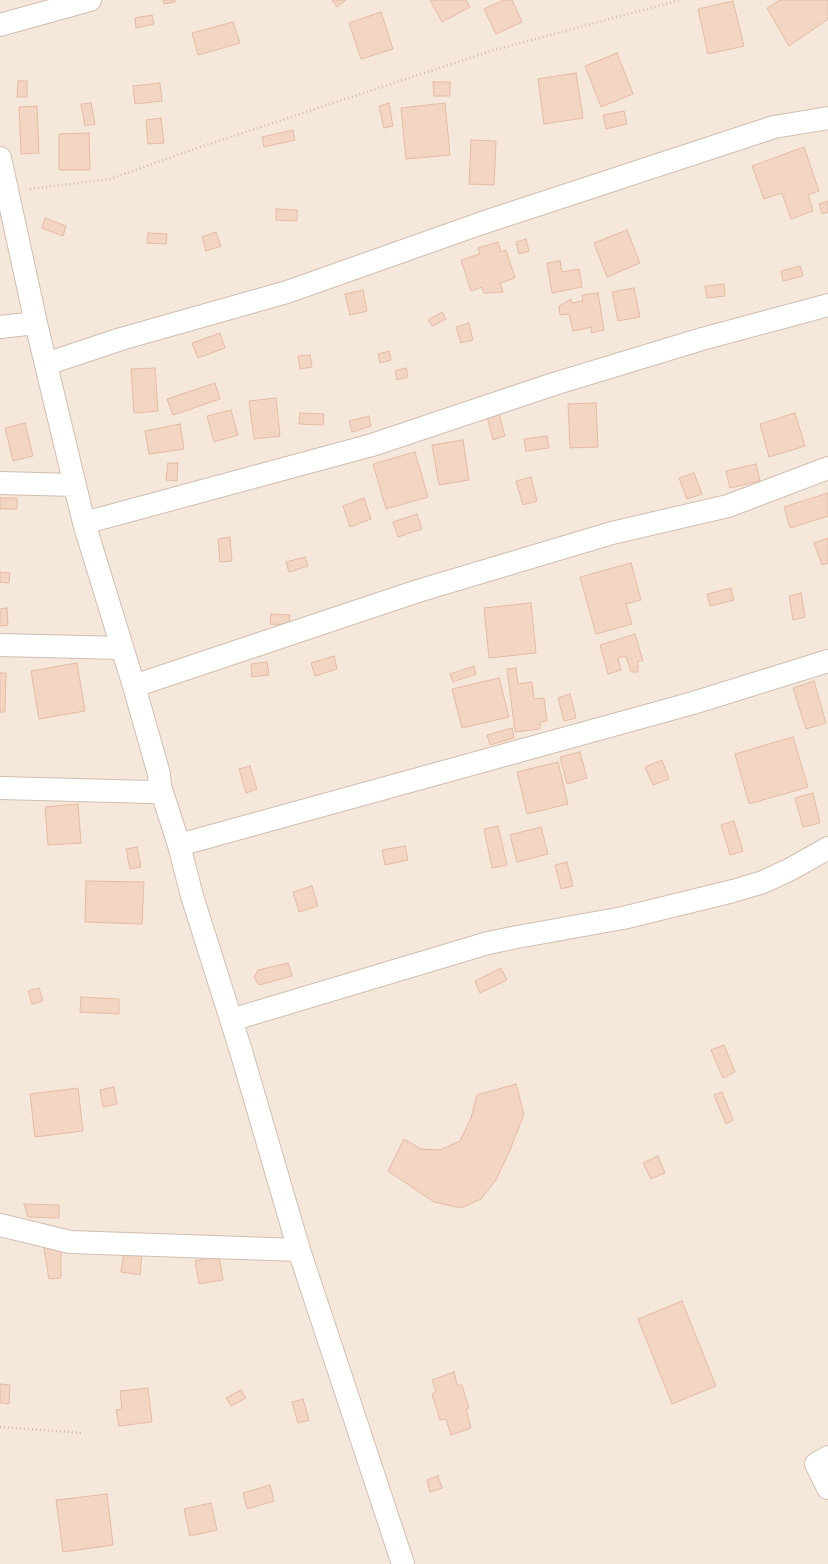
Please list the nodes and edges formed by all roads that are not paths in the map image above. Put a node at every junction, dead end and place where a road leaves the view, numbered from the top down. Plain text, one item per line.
1 (90, 0) edge
2 (0, 25) edge
3 (828, 118) edge
4 (0, 158) edge
5 (828, 305) edge
6 (36, 323) junction
7 (0, 327) edge
8 (46, 364) junction
9 (828, 468) edge
10 (0, 483) edge
11 (75, 485) junction
12 (84, 523) junction
13 (0, 645) edge
14 (122, 648) junction
15 (828, 661) edge
16 (134, 686) junction
17 (160, 786) junction
18 (0, 788) edge
19 (179, 845) junction
20 (828, 848) edge
21 (231, 1020) junction
22 (0, 1225) edge
23 (299, 1250) junction
24 (828, 1457) edge
25 (828, 1488) edge
26 (403, 1564) edge

1 - 2 street
3 - 8 street
4 - 6 street
5 - 12 street
6 - 7 street
6 - 8 street
8 - 11 street
9 - 16 street
10 - 11 street
11 - 12 street
12 - 14 street
13 - 14 street
14 - 16 street
15 - 19 street
16 - 17 street
17 - 18 street
17 - 19 street
19 - 21 street
20 - 21 street
21 - 23 street
22 - 23 street
23 - 26 street
24 - 25 street

